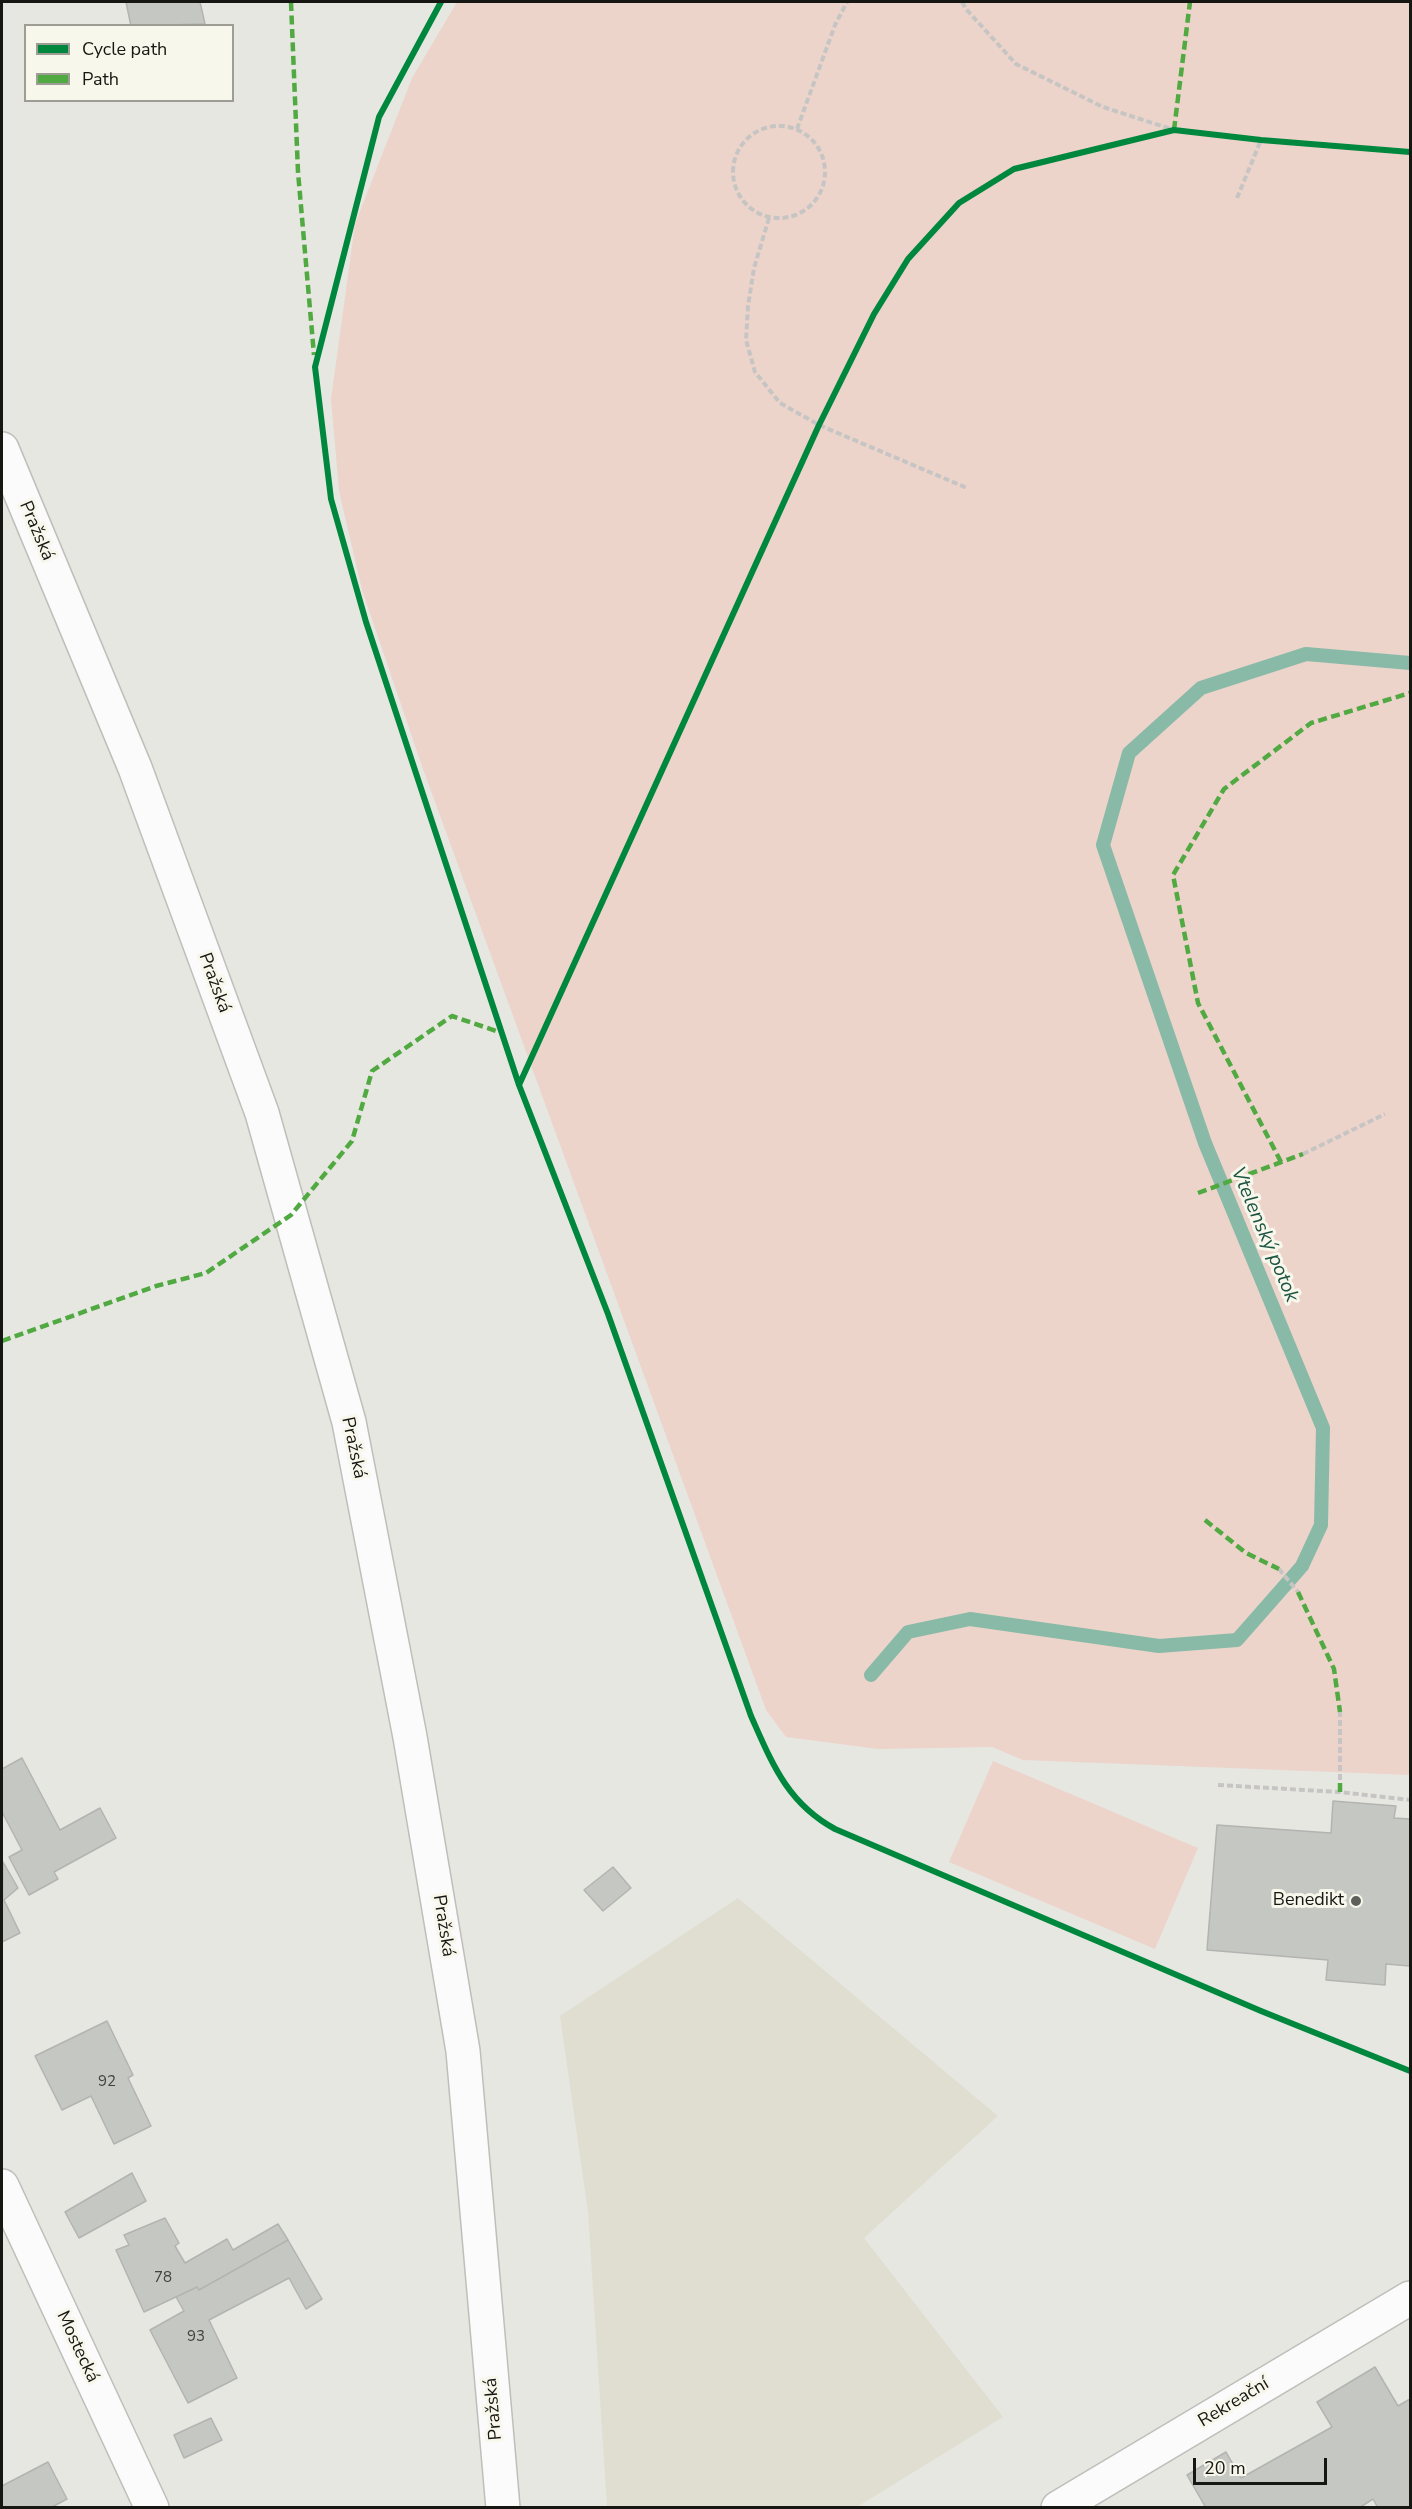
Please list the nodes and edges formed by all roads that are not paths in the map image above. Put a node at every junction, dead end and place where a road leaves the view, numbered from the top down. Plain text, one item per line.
1 (2, 449) edge
2 (2, 2186) edge
3 (1410, 2298) edge
4 (502, 2504) edge
5 (152, 2508) edge
6 (1058, 2508) edge

1 - 4 main road, Pražská
2 - 5 main road, Mostecká
3 - 6 main road, Rekreační

